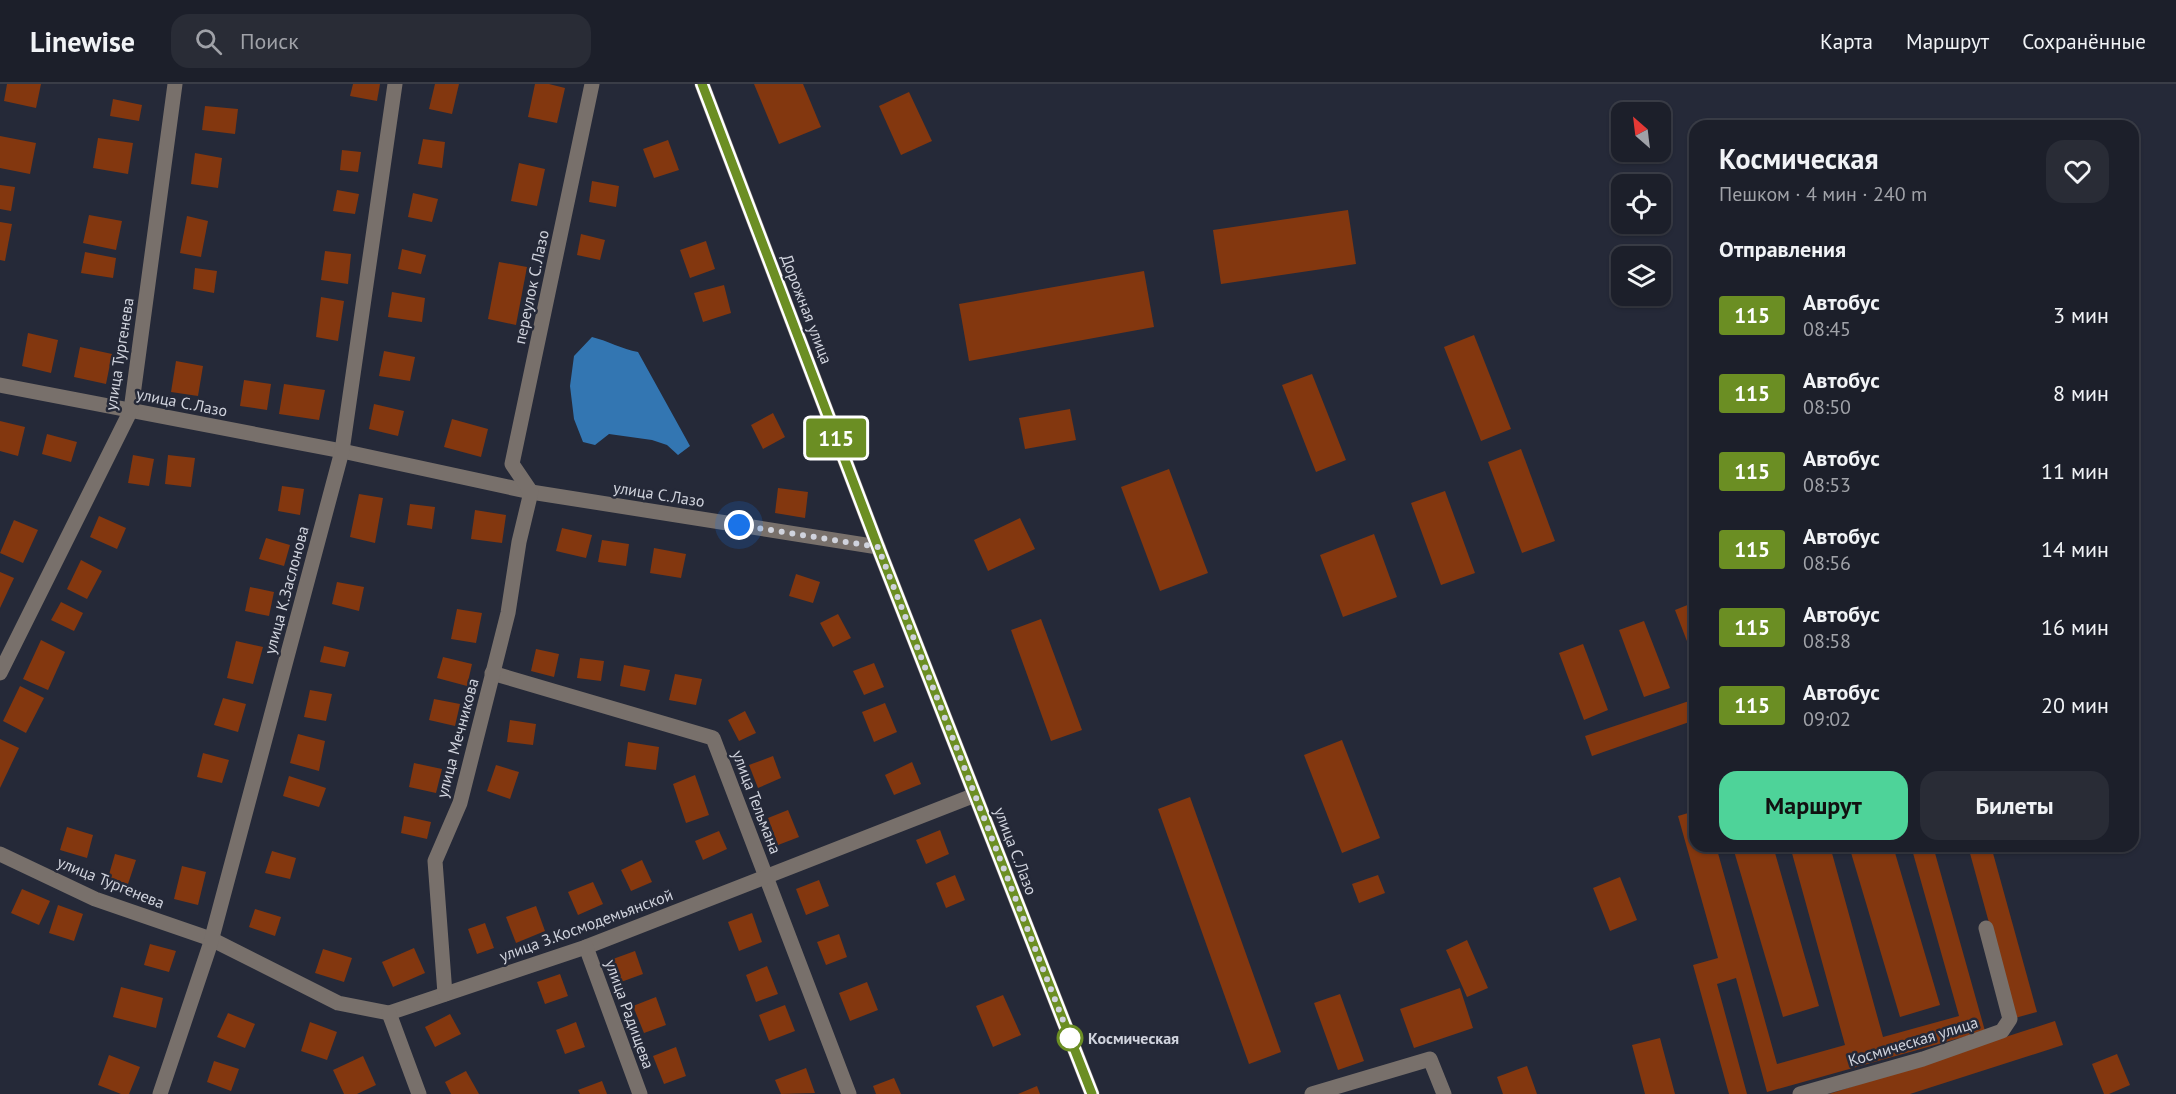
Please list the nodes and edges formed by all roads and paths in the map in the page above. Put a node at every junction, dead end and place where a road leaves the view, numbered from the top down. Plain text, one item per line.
1 (176, 84) edge
2 (395, 84) edge
3 (592, 84) edge
4 (702, 84) edge
5 (0, 386) edge
6 (132, 410) junction
7 (342, 451) junction
8 (531, 492) junction
9 (878, 547) junction
10 (0, 673) edge
11 (492, 673) junction
12 (975, 795) junction
13 (0, 854) edge
14 (766, 875) junction
15 (1986, 928) dead end
16 (211, 939) junction
17 (586, 947) junction
18 (445, 994) junction
19 (389, 1013) junction
20 (160, 1094) edge
21 (419, 1094) edge
22 (640, 1094) edge
23 (849, 1094) edge
24 (1092, 1094) edge
25 (1312, 1094) edge
26 (1444, 1094) edge
27 (1800, 1094) edge

1 - 6 street, улица Тургенева
2 - 7 street, улица К.Заслонова
3 - 8 street, переулок С.Лазо
4 - 9 street, Дорожная улица
5 - 6 street, улица С.Лазо
6 - 7 street, улица С.Лазо
6 - 10 street, улица Тургенева
7 - 8 street, улица С.Лазо
7 - 16 street, улица К.Заслонова
8 - 9 street, улица С.Лазо
8 - 11 street, улица Мечникова
9 - 12 street, улица С.Лазо
11 - 14 street, улица Тельмана
11 - 18 street, улица Мечникова
12 - 14 street, улица З.Космодемьянской
12 - 24 street, улица С.Лазо
13 - 16 street, улица Тургенева
14 - 17 street, улица З.Космодемьянской
14 - 23 street, улица Тельмана
15 - 27 street, Космическая улица
16 - 19 street, улица З.Космодемьянской
16 - 20 street, улица К.Заслонова
17 - 18 street, улица З.Космодемьянской
17 - 22 street, улица Радищева
18 - 19 street, улица З.Космодемьянской
19 - 21 street
25 - 26 street

